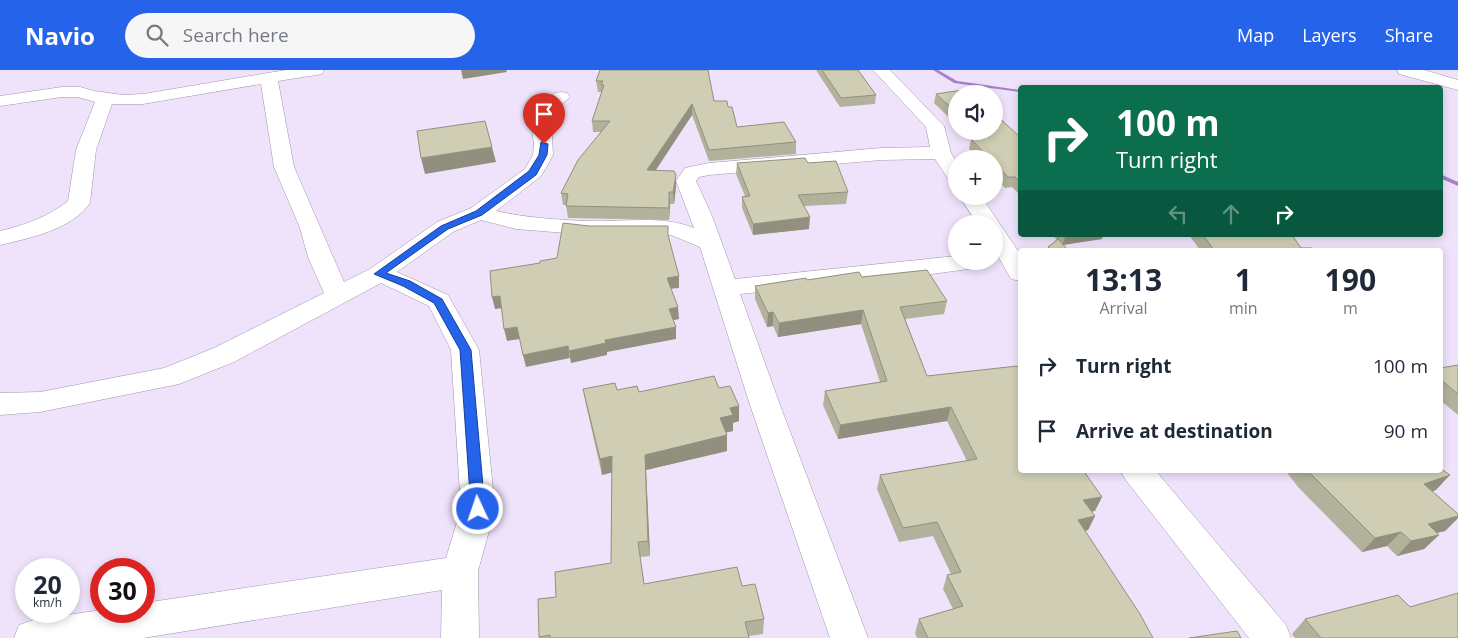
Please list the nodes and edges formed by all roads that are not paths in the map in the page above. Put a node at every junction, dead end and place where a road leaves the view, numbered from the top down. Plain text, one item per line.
1 (316, 70) edge
2 (881, 70) edge
3 (1405, 70) edge
4 (268, 79) junction
5 (1458, 85) edge
6 (561, 97) dead end
7 (106, 98) junction
8 (0, 101) edge
9 (941, 153) junction
10 (948, 164) edge
11 (479, 213) junction
12 (701, 216) junction
13 (674, 228) junction
14 (0, 238) edge
15 (710, 244) junction
16 (1003, 252) edge
17 (1008, 264) edge
18 (948, 265) edge
19 (379, 274) junction
20 (724, 288) junction
21 (338, 295) junction
22 (0, 404) edge
23 (1138, 473) edge
24 (460, 571) junction
25 (33, 638) edge
26 (460, 638) edge
27 (848, 638) edge
28 (1272, 638) edge

1 - 4 street
2 - 9 street
3 - 5 street
4 - 7 street
4 - 21 street
6 - 11 street
7 - 8 street
7 - 14 street
9 - 10 street
9 - 12 street
11 - 13 street
11 - 19 street
12 - 13 street
12 - 15 street
13 - 15 street
15 - 20 street
16 - 17 street
18 - 20 street
19 - 21 street
19 - 24 street
20 - 27 street
21 - 22 street
23 - 28 street
24 - 25 street
24 - 26 street

